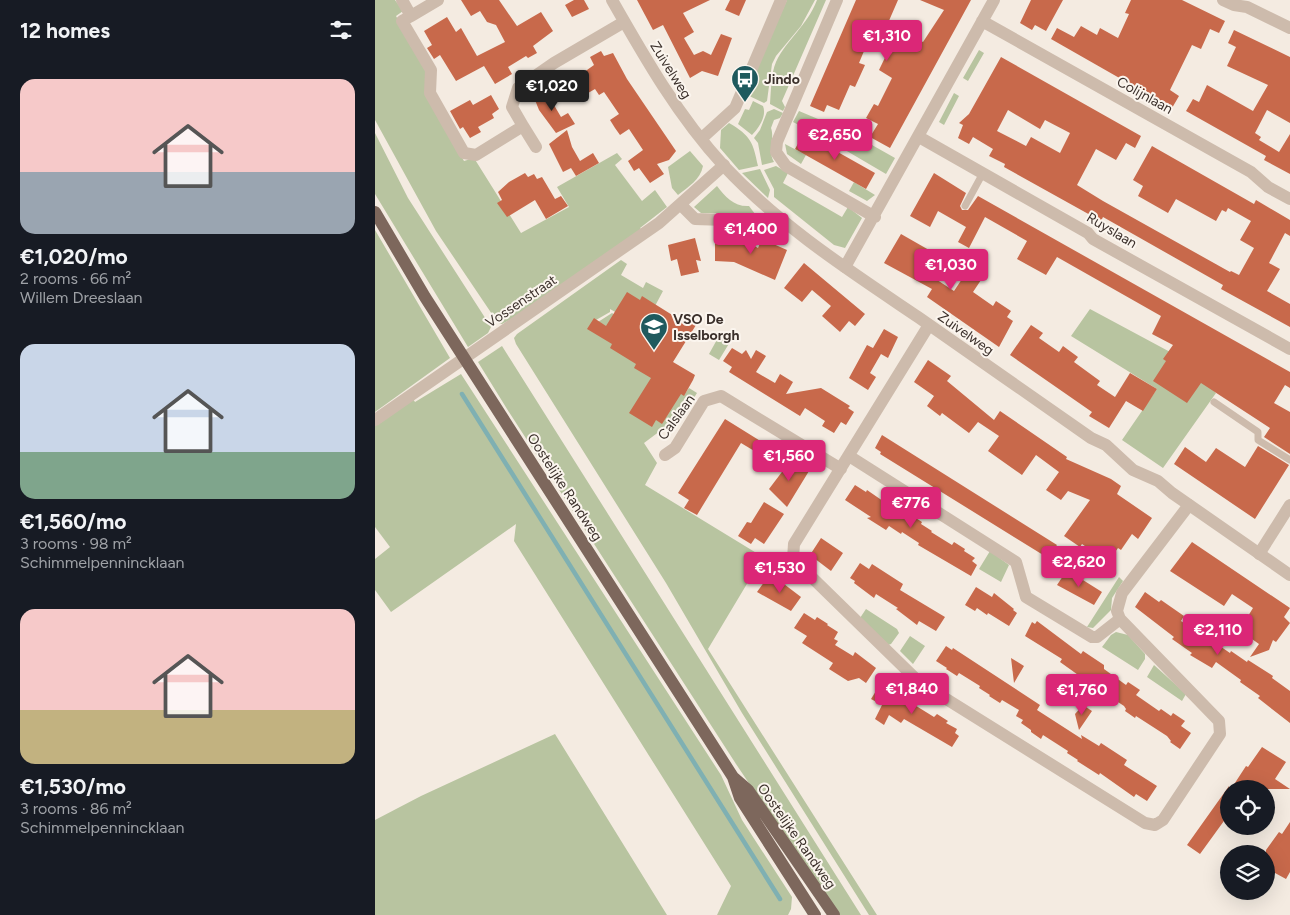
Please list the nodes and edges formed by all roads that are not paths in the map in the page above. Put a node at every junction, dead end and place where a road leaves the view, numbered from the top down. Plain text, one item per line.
1 (402, 0) edge
2 (438, 0) edge
3 (612, 0) edge
4 (781, 0) edge
5 (837, 0) edge
6 (994, 0) edge
7 (1223, 0) edge
8 (411, 16) junction
9 (982, 21) junction
10 (624, 22) junction
11 (1290, 28) edge
12 (523, 126) junction
13 (919, 137) junction
14 (702, 138) junction
15 (536, 147) dead end
16 (724, 165) junction
17 (983, 173) junction
18 (1290, 199) edge
19 (681, 205) junction
20 (965, 206) dead end
21 (375, 212) edge
22 (875, 217) junction
23 (756, 221) dead end
24 (845, 268) junction
25 (929, 325) junction
26 (1290, 349) edge
27 (465, 358) junction
28 (1214, 402) dead end
29 (375, 420) edge
30 (665, 455) dead end
31 (849, 456) junction
32 (1290, 460) edge
33 (841, 468) junction
34 (1189, 505) junction
35 (1290, 505) edge
36 (1259, 554) junction
37 (1290, 575) edge
38 (1120, 619) junction
39 (733, 777) junction
40 (815, 915) edge
41 (834, 915) edge

1 - 8 street
2 - 8 street
3 - 10 street, Zuivelweg
4 - 14 street
5 - 22 street
6 - 9 street
7 - 11 street
8 - 12 street
9 - 13 street
9 - 18 street, Colijnlaan
10 - 12 street
10 - 14 street, Zuivelweg
12 - 15 street
13 - 17 street, Ruyslaan
13 - 22 street
14 - 16 street, Zuivelweg
16 - 19 street, Vossenstraat
16 - 24 street, Zuivelweg
17 - 20 lane
17 - 26 street, Ruyslaan
19 - 23 street
19 - 27 street, Vossenstraat
21 - 27 main road, Oostelijke Randweg
22 - 24 street
24 - 25 street, Zuivelweg
25 - 31 street
25 - 34 street, Zuivelweg
27 - 29 street, Vossenstraat
27 - 39 main road, Oostelijke Randweg
28 - 32 lane
30 - 33 street, Calslaan
31 - 33 street
31 - 38 street
33 - 38 street
34 - 36 street, Zuivelweg
34 - 38 street
35 - 36 street
36 - 37 street, Zuivelweg
39 - 40 main road, Oostelijke Randweg
39 - 41 main road, Oostelijke Randweg

